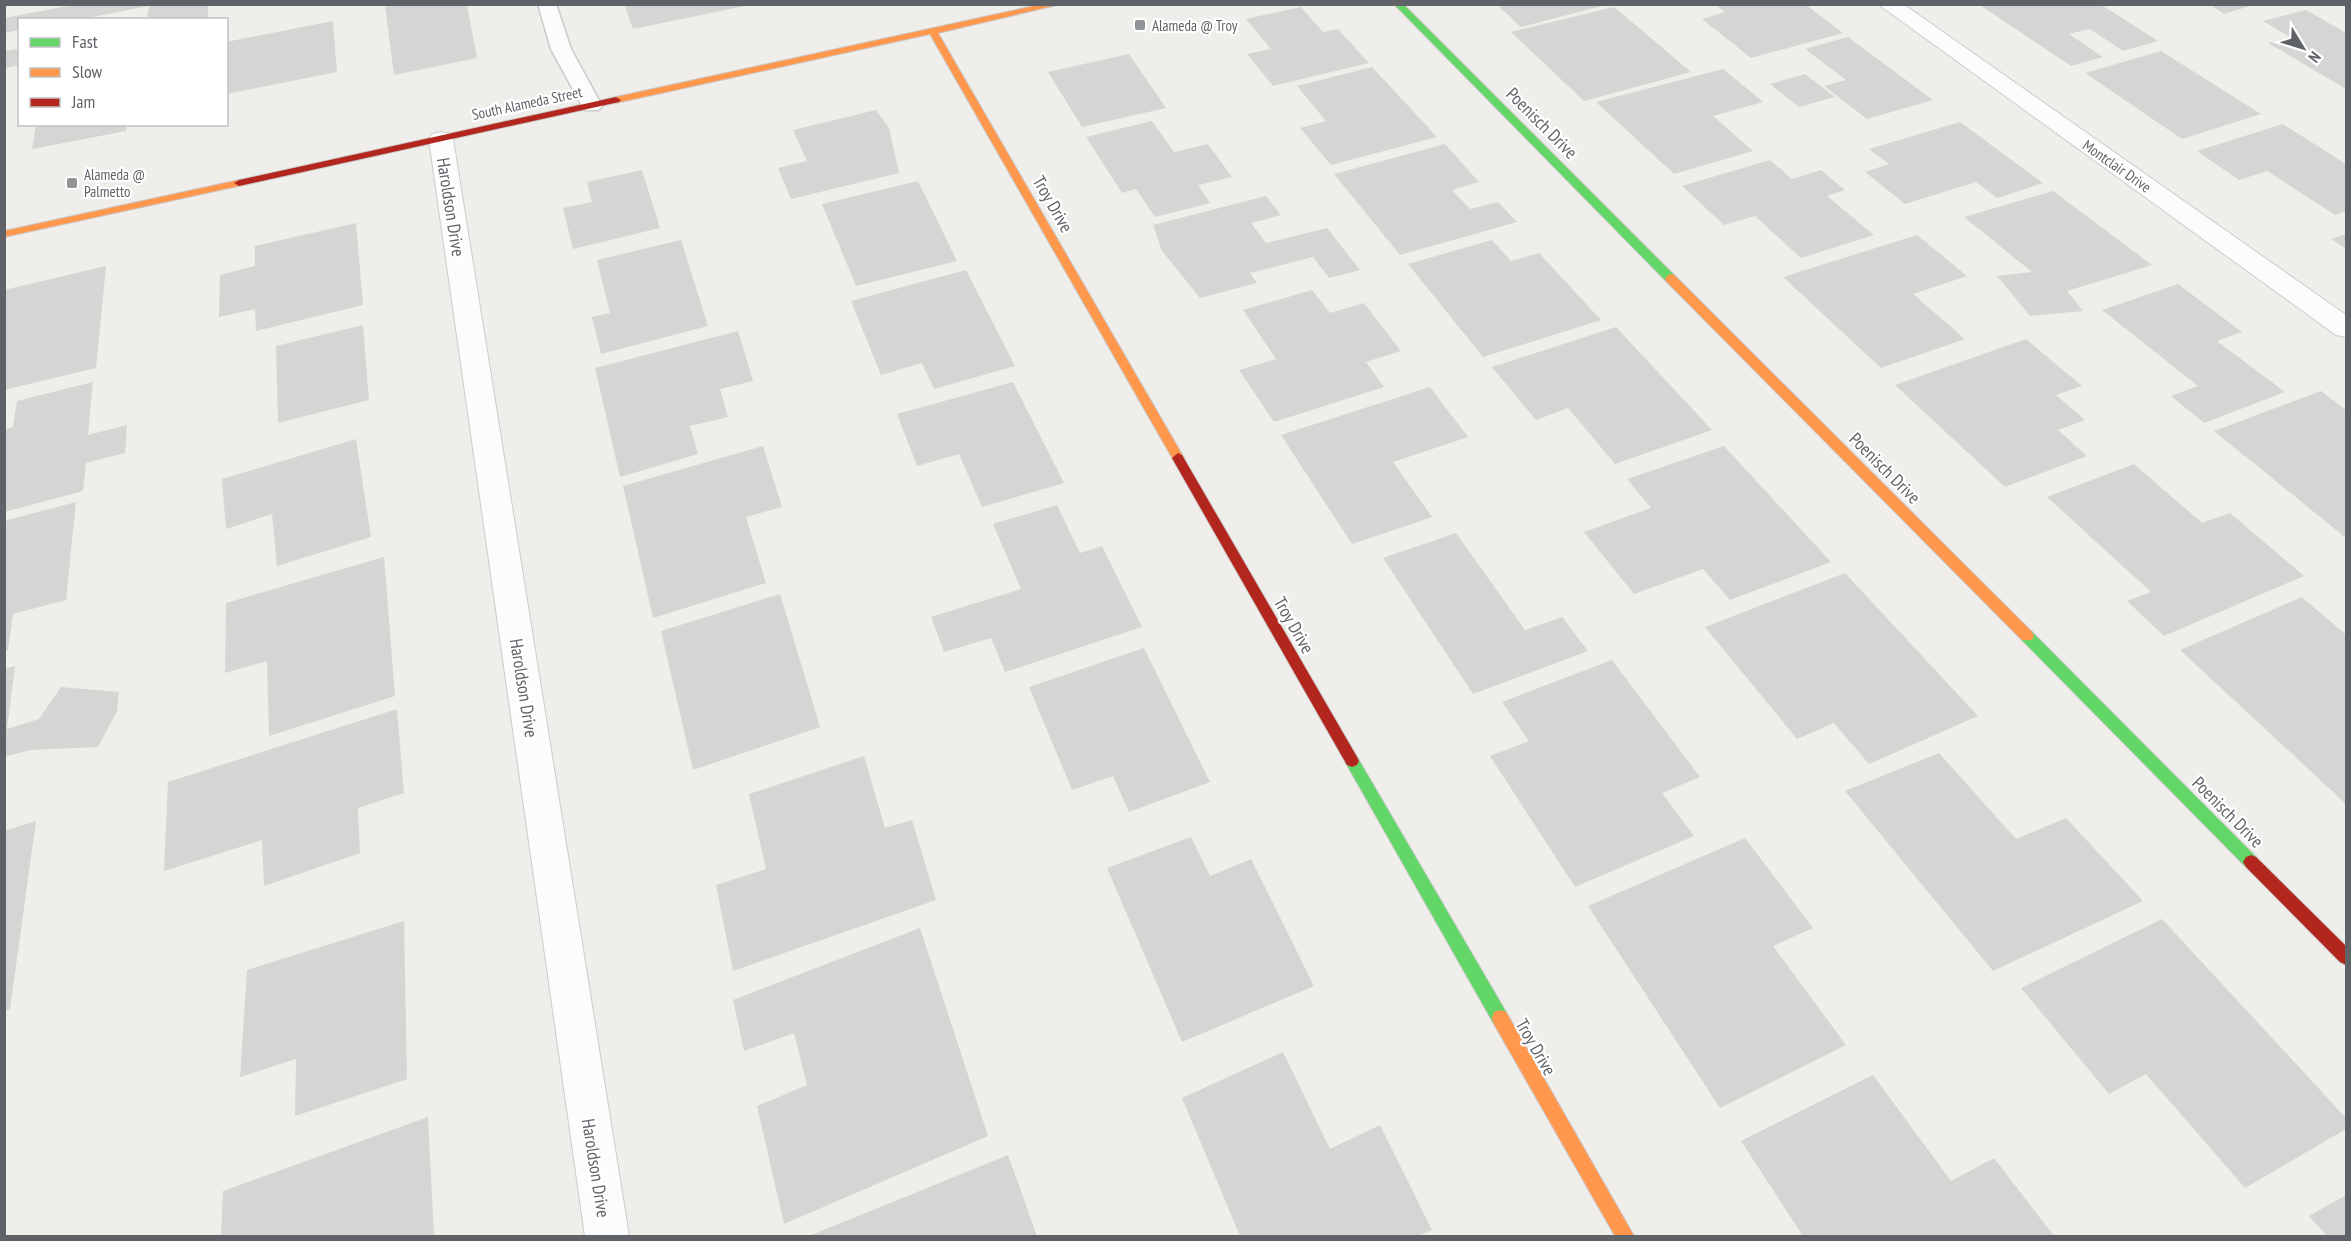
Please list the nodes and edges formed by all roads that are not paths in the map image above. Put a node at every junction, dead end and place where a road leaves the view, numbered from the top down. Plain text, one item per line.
1 (547, 4) edge
2 (1057, 4) edge
3 (1398, 4) edge
4 (1888, 4) edge
5 (933, 32) junction
6 (592, 106) junction
7 (441, 139) junction
8 (4, 234) edge
9 (2346, 328) edge
10 (2346, 957) edge
11 (607, 1236) edge
12 (1625, 1236) edge

1 - 6 lane
2 - 5 street, South Alameda Street
3 - 10 street, Poenisch Drive
4 - 9 street, Montclair Drive
5 - 6 street, South Alameda Street
5 - 12 street, Troy Drive
6 - 7 street, South Alameda Street
7 - 8 street, South Alameda Street
7 - 11 street, Haroldson Drive

